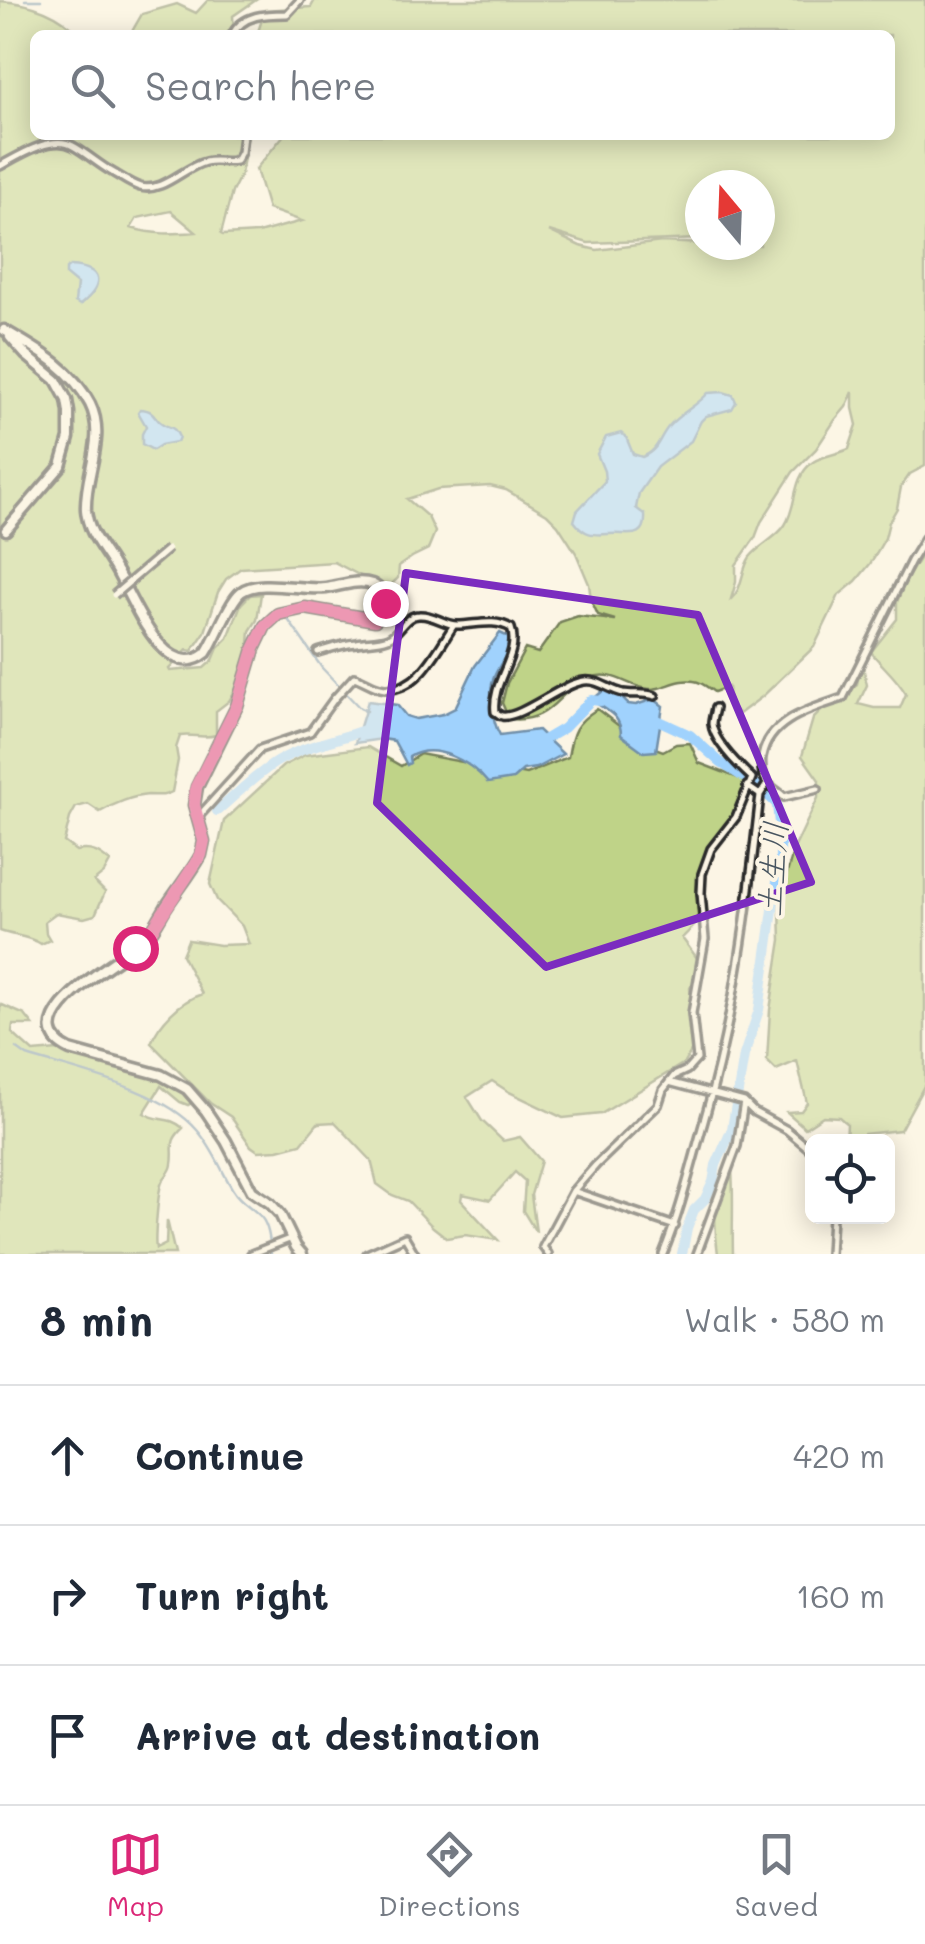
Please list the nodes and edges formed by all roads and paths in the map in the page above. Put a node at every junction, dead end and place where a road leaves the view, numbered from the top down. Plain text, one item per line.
1 (300, 0) edge
2 (235, 30) edge
3 (243, 140) edge
4 (0, 166) edge
5 (2, 328) edge
6 (6, 530) dead end
7 (925, 538) edge
8 (168, 549) dead end
9 (114, 595) dead end
10 (454, 625) junction
11 (318, 652) dead end
12 (655, 696) dead end
13 (716, 708) dead end
14 (767, 784) junction
15 (747, 786) junction
16 (818, 789) dead end
17 (760, 794) junction
18 (198, 818) junction
19 (668, 1082) junction
20 (713, 1094) junction
21 (744, 1102) junction
22 (805, 1145) edge
23 (573, 1191) junction
24 (832, 1224) edge
25 (675, 1226) junction
26 (292, 1238) junction
27 (251, 1254) edge
28 (302, 1254) edge
29 (368, 1254) edge
30 (415, 1254) edge
31 (548, 1254) edge
32 (664, 1254) edge
33 (697, 1254) edge
34 (830, 1254) edge

1 - 2 street
3 - 4 street
5 - 6 street
5 - 18 street
7 - 14 street
8 - 9 street, bridge
10 - 11 street
10 - 12 street
10 - 18 street
13 - 15 street
14 - 16 street
14 - 17 street
15 - 17 street
15 - 19 street
17 - 20 street
18 - 26 street
19 - 20 street
19 - 23 street
20 - 21 street
20 - 25 street
21 - 22 street
21 - 33 street
23 - 25 street
23 - 31 street
24 - 34 street
25 - 32 street
26 - 27 street
26 - 28 street
29 - 30 street

